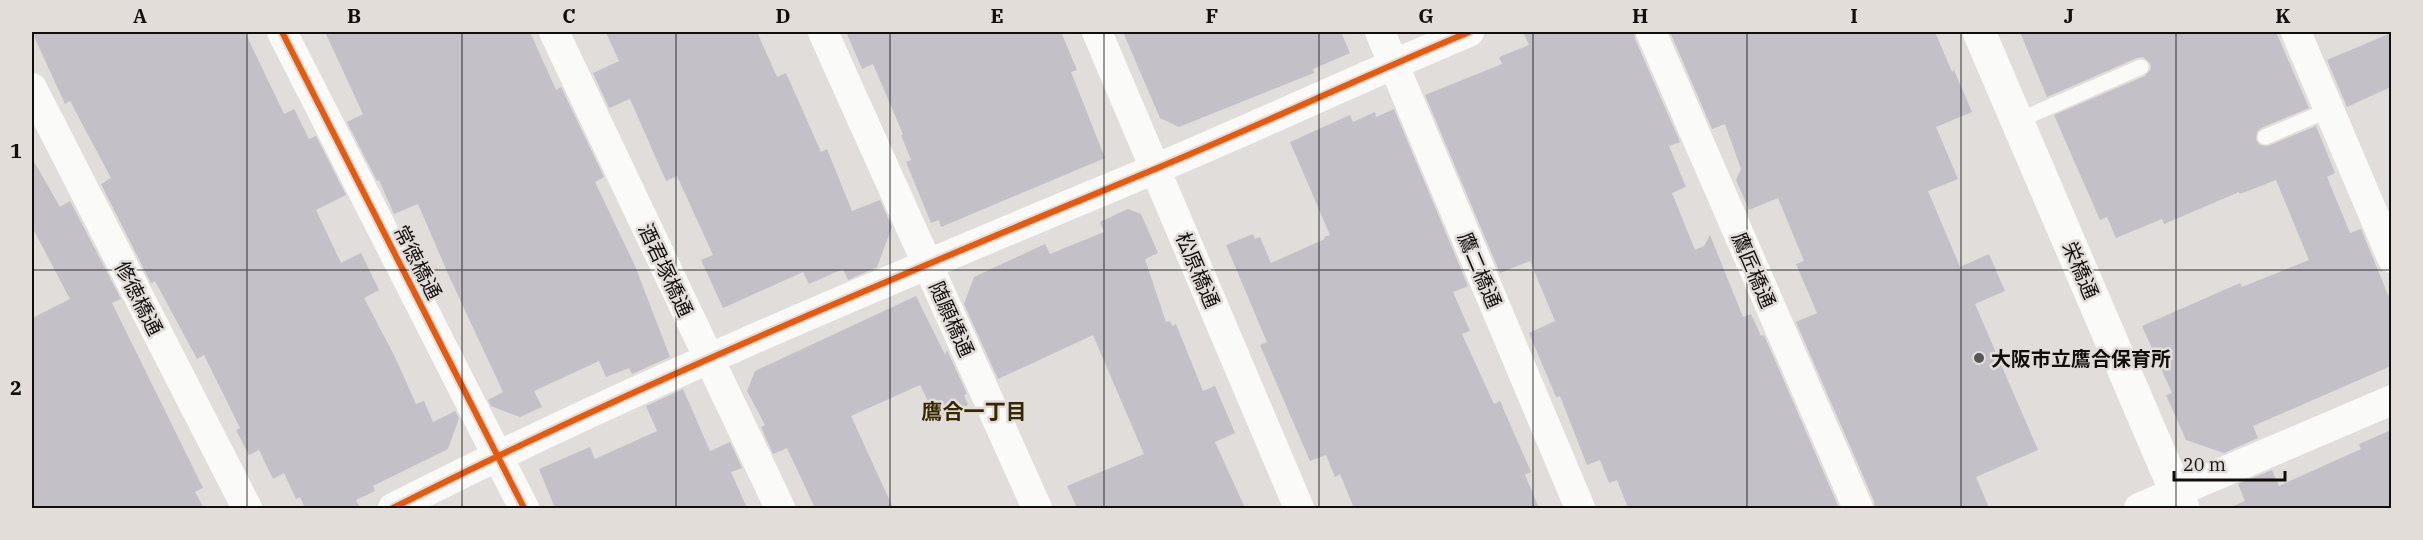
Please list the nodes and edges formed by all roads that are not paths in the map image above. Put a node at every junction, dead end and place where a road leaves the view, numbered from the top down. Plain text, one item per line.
1 (282, 32) edge
2 (554, 32) edge
3 (823, 32) edge
4 (1098, 32) edge
5 (1380, 32) edge
6 (1469, 32) edge
7 (1651, 32) edge
8 (1979, 32) edge
9 (2296, 32) edge
10 (1394, 63) junction
11 (2142, 67) dead end
12 (32, 88) edge
13 (2329, 110) junction
14 (2017, 121) junction
15 (2265, 137) dead end
16 (1156, 168) junction
17 (2391, 258) edge
18 (927, 264) junction
19 (709, 360) junction
20 (2391, 400) edge
21 (498, 455) junction
22 (2179, 501) edge
23 (247, 508) edge
24 (393, 508) edge
25 (524, 508) edge
26 (780, 508) edge
27 (1037, 508) edge
28 (1299, 508) edge
29 (1580, 508) edge
30 (1858, 508) edge
31 (2139, 508) edge

1 - 21 street, 常徳橋通
2 - 19 street, 酒君塚橋通
3 - 18 street, 随願橋通
4 - 16 street, 松原橋通
5 - 10 street, 鷹二橋通
6 - 10 street
7 - 30 street, 鷹匠橋通
8 - 14 street, 栄橋通
9 - 13 street
10 - 16 street
10 - 29 street, 鷹二橋通
11 - 14 lane
12 - 23 street, 修徳橋通
13 - 15 lane
13 - 17 street
14 - 22 street, 栄橋通
16 - 18 street
16 - 28 street, 松原橋通
18 - 19 street
18 - 27 street, 随願橋通
19 - 21 street
19 - 26 street, 酒君塚橋通
20 - 22 street
21 - 24 street
21 - 25 street, 常徳橋通
22 - 31 street

